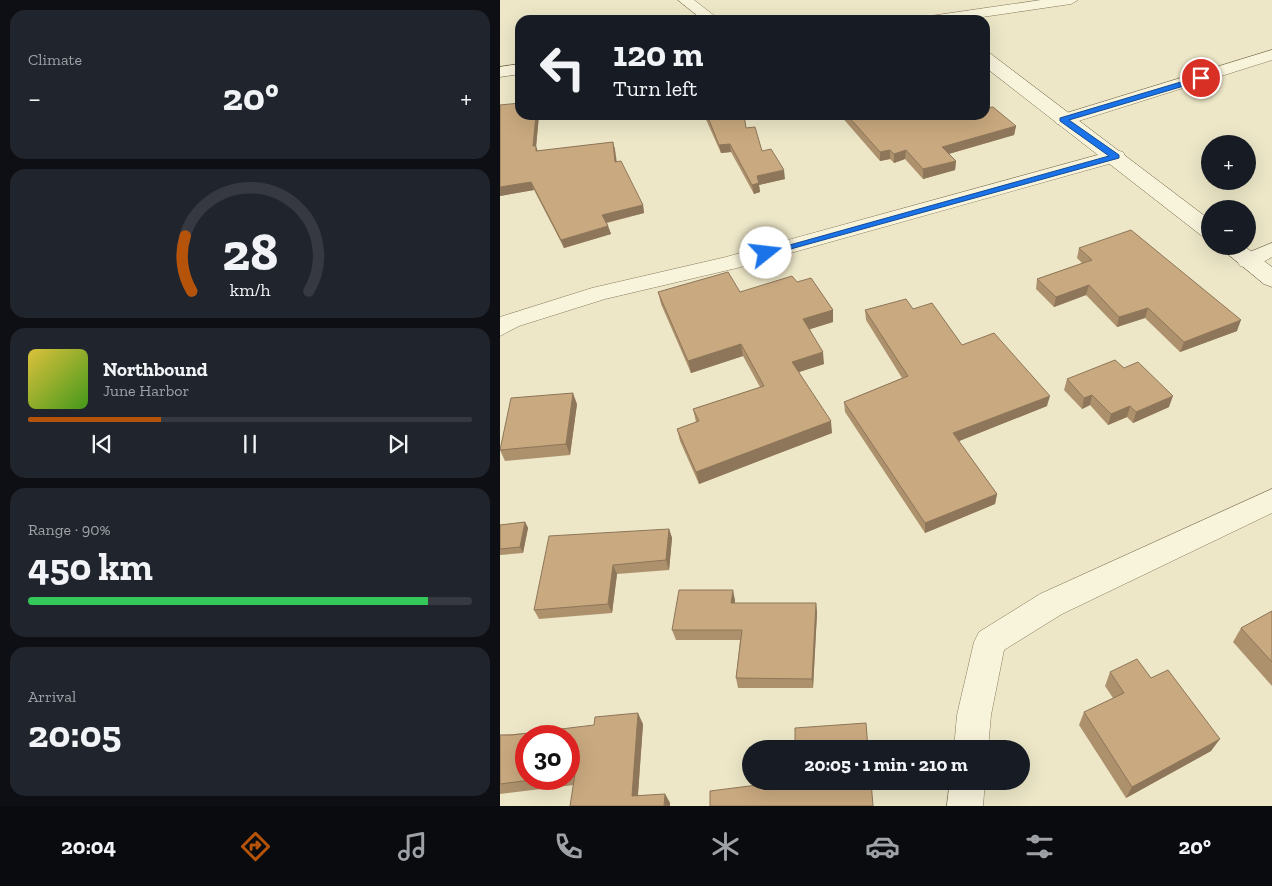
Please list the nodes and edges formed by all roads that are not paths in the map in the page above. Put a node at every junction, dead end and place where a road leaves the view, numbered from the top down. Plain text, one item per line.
1 (685, 0) edge
2 (1071, 0) edge
3 (707, 15) edge
4 (966, 15) edge
5 (1272, 55) edge
6 (990, 62) edge
7 (515, 70) edge
8 (500, 72) edge
9 (1063, 120) junction
10 (1116, 156) junction
11 (1201, 224) edge
12 (1272, 249) edge
13 (1240, 255) edge
14 (1248, 261) junction
15 (1272, 279) edge
16 (500, 328) edge
17 (1272, 500) edge
18 (972, 740) edge
19 (967, 790) edge
20 (965, 806) edge

1 - 3 street
2 - 4 street
5 - 9 street
6 - 9 street
7 - 8 street
9 - 10 street
10 - 11 street
10 - 16 street
12 - 14 street
13 - 14 street
14 - 15 street
17 - 18 street
19 - 20 street

